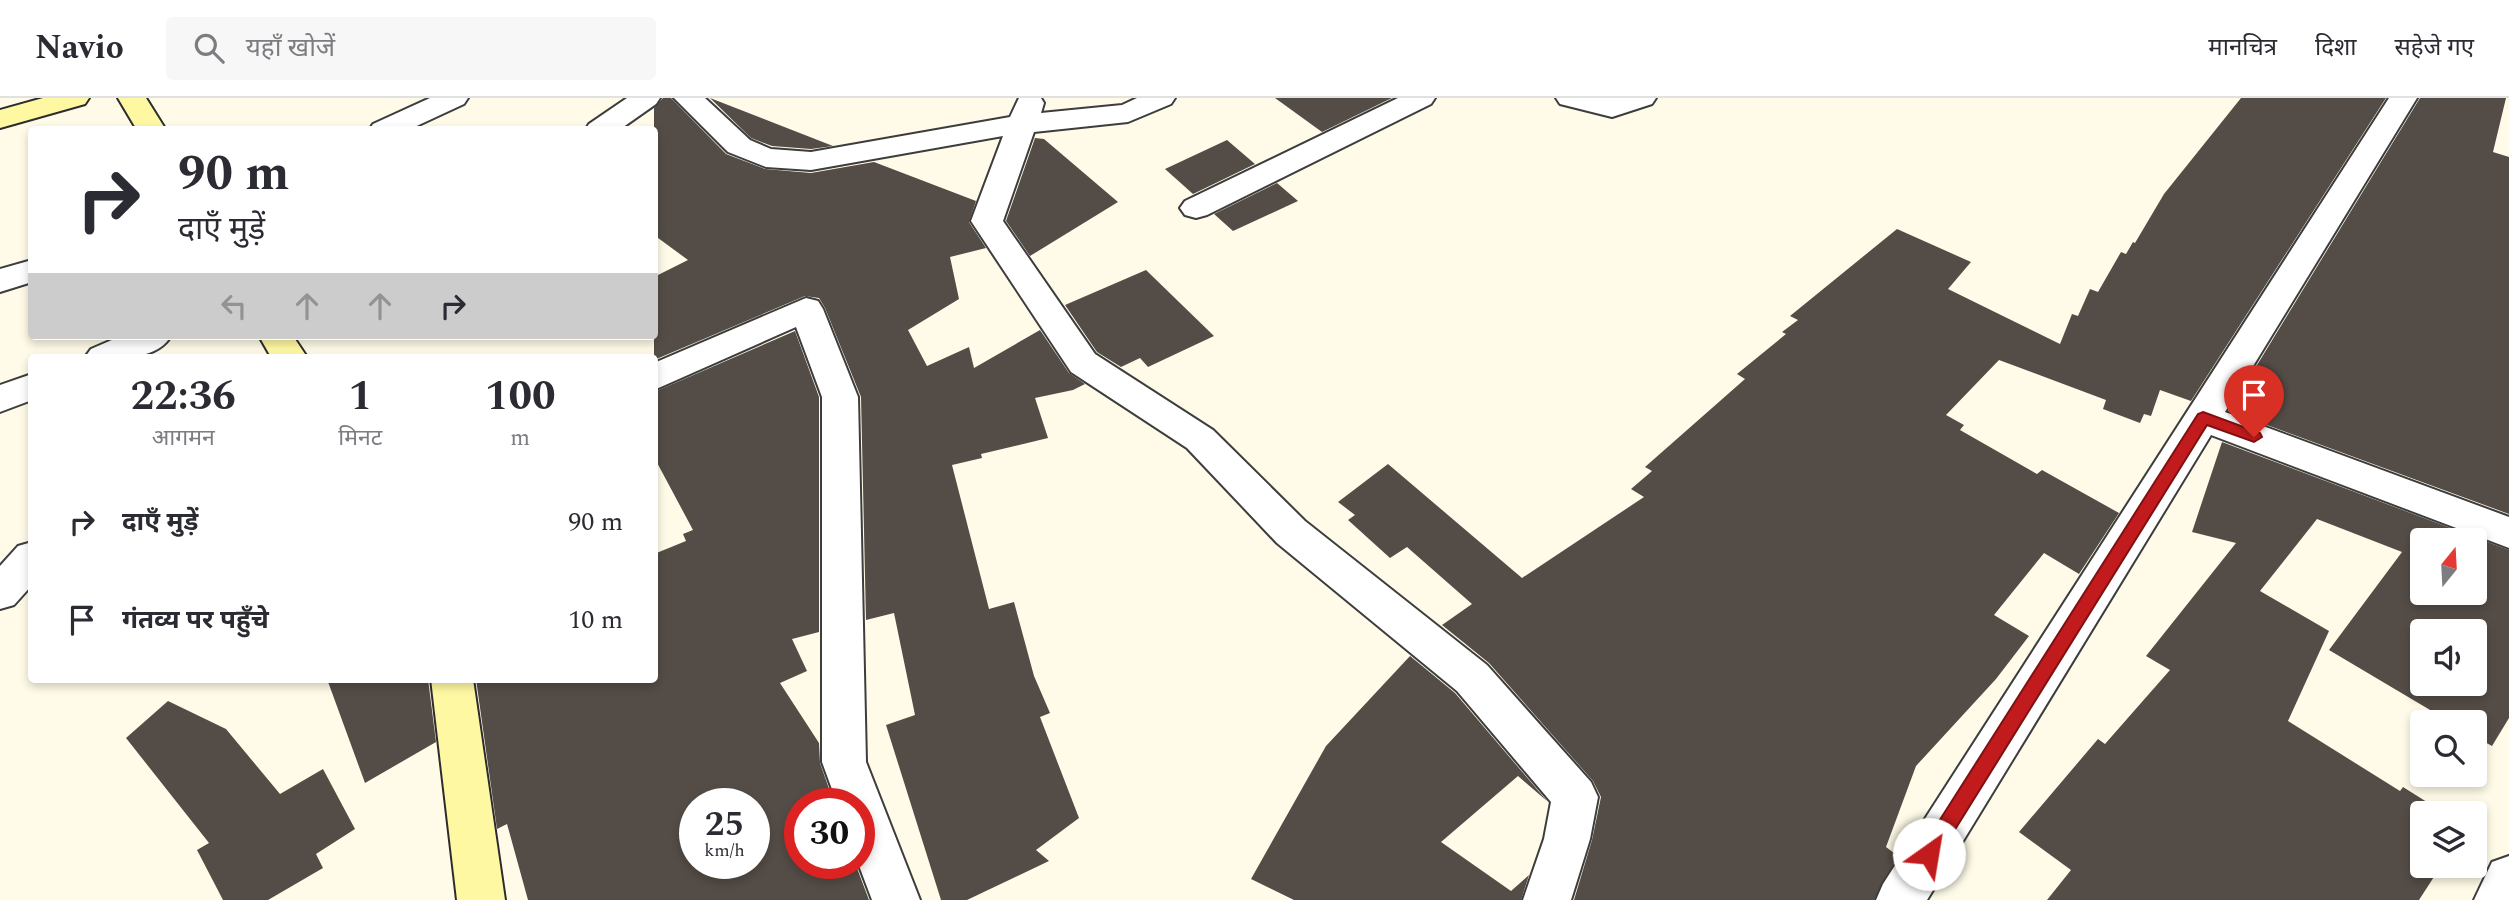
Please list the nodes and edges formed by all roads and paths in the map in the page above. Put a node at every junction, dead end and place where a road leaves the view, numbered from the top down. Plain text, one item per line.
1 (75, 98) edge
2 (132, 98) edge
3 (454, 98) edge
4 (646, 98) edge
5 (688, 98) edge
6 (1161, 98) edge
7 (1421, 98) edge
8 (1570, 98) edge
9 (1642, 98) edge
10 (2403, 98) edge
11 (1027, 111) edge
12 (0, 119) edge
13 (150, 126) edge
14 (392, 126) edge
15 (605, 126) edge
16 (1196, 208) dead end
17 (28, 271) edge
18 (0, 281) edge
19 (144, 340) edge
20 (110, 354) edge
21 (658, 376) edge
22 (28, 388) edge
23 (0, 399) edge
24 (2203, 418) junction
25 (2509, 533) edge
26 (28, 562) edge
27 (0, 593) edge
28 (453, 683) edge
29 (2509, 878) edge
30 (481, 900) edge
31 (896, 900) edge
32 (1547, 900) edge
33 (1900, 900) edge
34 (2498, 900) edge

1 - 12 street
2 - 13 street
3 - 14 street
4 - 15 street
5 - 11 street
6 - 11 street
7 - 16 street
8 - 9 street
10 - 24 street
11 - 32 street
17 - 18 street
19 - 20 street
21 - 31 street
22 - 23 street
24 - 25 street
24 - 33 street
26 - 27 street
28 - 30 street
29 - 34 street

